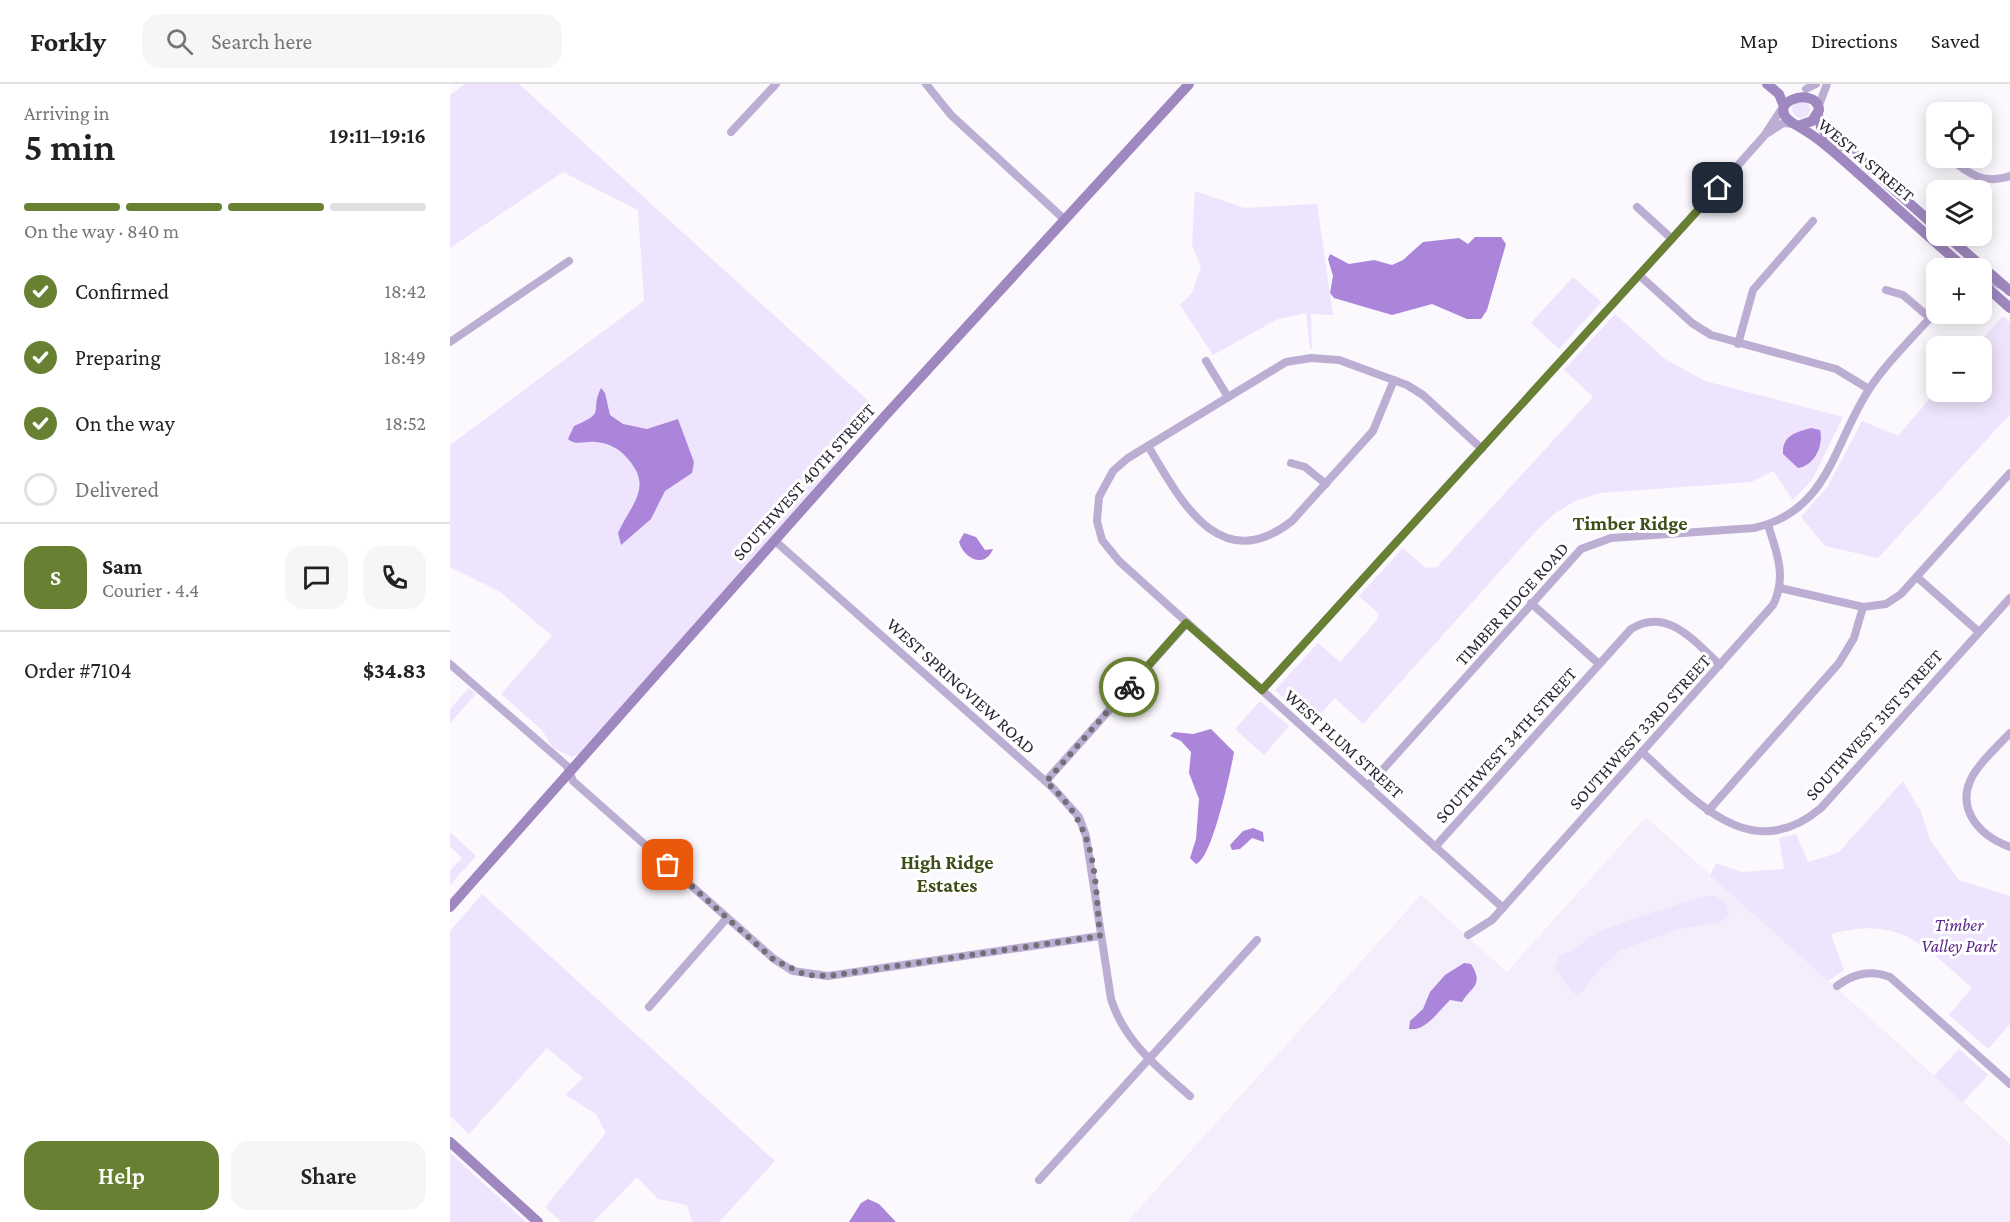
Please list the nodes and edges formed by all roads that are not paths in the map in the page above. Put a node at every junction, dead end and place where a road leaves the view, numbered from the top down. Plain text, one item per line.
1 (776, 84) edge
2 (926, 84) edge
3 (1189, 84) edge
4 (1767, 84) edge
5 (1827, 84) edge
6 (1803, 87) edge
7 (1783, 105) junction
8 (1819, 110) junction
9 (1797, 125) junction
10 (731, 132) dead end
11 (1764, 136) junction
12 (1961, 168) edge
13 (2010, 176) edge
14 (1637, 207) dead end
15 (1926, 217) edge
16 (1065, 219) junction
17 (1813, 221) dead end
18 (1672, 239) junction
19 (1959, 246) edge
20 (1954, 258) edge
21 (568, 261) dead end
22 (1639, 275) junction
23 (1992, 283) edge
24 (2008, 289) edge
25 (1886, 290) dead end
26 (1992, 292) edge
27 (2010, 308) edge
28 (1926, 315) edge
29 (1926, 323) edge
30 (450, 342) edge
31 (1738, 344) junction
32 (1206, 361) dead end
33 (1394, 380) junction
34 (1869, 389) junction
35 (1228, 397) junction
36 (1148, 446) junction
37 (1482, 449) junction
38 (1291, 463) dead end
39 (2010, 473) edge
40 (1326, 484) junction
41 (1768, 525) junction
42 (774, 540) junction
43 (1917, 577) junction
44 (1780, 588) junction
45 (2010, 598) edge
46 (1531, 603) junction
47 (1863, 607) junction
48 (1186, 623) junction
49 (1979, 632) junction
50 (450, 664) edge
51 (1599, 664) junction
52 (1720, 665) junction
53 (1262, 690) junction
54 (2010, 733) edge
55 (1642, 752) junction
56 (570, 773) junction
57 (1046, 782) junction
58 (1368, 786) junction
59 (1708, 811) junction
60 (1436, 847) junction
61 (2010, 847) edge
62 (450, 907) edge
63 (1503, 908) junction
64 (726, 918) junction
65 (1468, 935) dead end
66 (1100, 936) junction
67 (1257, 940) dead end
68 (1837, 986) dead end
69 (649, 1007) dead end
70 (1150, 1060) junction
71 (2010, 1084) edge
72 (1190, 1096) dead end
73 (450, 1142) edge
74 (1039, 1180) dead end
75 (538, 1222) edge

1 - 10 street
2 - 16 street
3 - 16 main road, SOUTHWEST 40TH STREET
4 - 7 main road
5 - 8 street
6 - 7 main road
6 - 8 main road
7 - 9 main road
7 - 11 street
8 - 9 main road
8 - 15 main road, WEST A STREET
9 - 11 street
9 - 20 main road, WEST A STREET
11 - 18 street
12 - 13 street
14 - 18 street
16 - 42 main road, SOUTHWEST 40TH STREET
17 - 31 street
18 - 22 street
19 - 24 main road
21 - 30 street
22 - 31 street
22 - 37 street
23 - 24 street
25 - 28 street
26 - 27 main road
29 - 34 street, TIMBER RIDGE ROAD
31 - 34 street
32 - 35 street
33 - 35 street
33 - 37 street
33 - 40 street
34 - 41 street, TIMBER RIDGE ROAD
35 - 36 street
36 - 40 street
36 - 48 street, WEST PLUM STREET
37 - 53 street
38 - 40 street
39 - 43 street
41 - 44 street
41 - 46 street, TIMBER RIDGE ROAD
42 - 56 main road, SOUTHWEST 40TH STREET
42 - 57 street, WEST SPRINGVIEW ROAD
43 - 47 street
43 - 49 street
44 - 47 street
44 - 52 street, SOUTHWEST 33RD STREET
45 - 49 street, SOUTHWEST 31ST STREET
46 - 51 street
46 - 58 street, TIMBER RIDGE ROAD
47 - 59 street
48 - 53 street, WEST PLUM STREET
48 - 57 street
49 - 59 street, SOUTHWEST 31ST STREET
50 - 56 street
51 - 52 street, SOUTHWEST 34TH STREET
51 - 60 street, SOUTHWEST 34TH STREET
52 - 55 street, SOUTHWEST 33RD STREET
53 - 58 street, WEST PLUM STREET
54 - 61 street
55 - 59 street, SOUTHWEST 31ST STREET
55 - 63 street, SOUTHWEST 33RD STREET
56 - 62 main road, SOUTHWEST 40TH STREET
56 - 64 street
57 - 66 street, WEST SPRINGVIEW ROAD
58 - 60 street, WEST PLUM STREET
60 - 63 street, WEST PLUM STREET
63 - 65 street, SOUTHWEST 33RD STREET
64 - 66 street
64 - 69 street
66 - 70 street, WEST SPRINGVIEW ROAD
67 - 70 street
68 - 71 street
70 - 72 street, WEST SPRINGVIEW ROAD
70 - 74 street
73 - 75 main road

